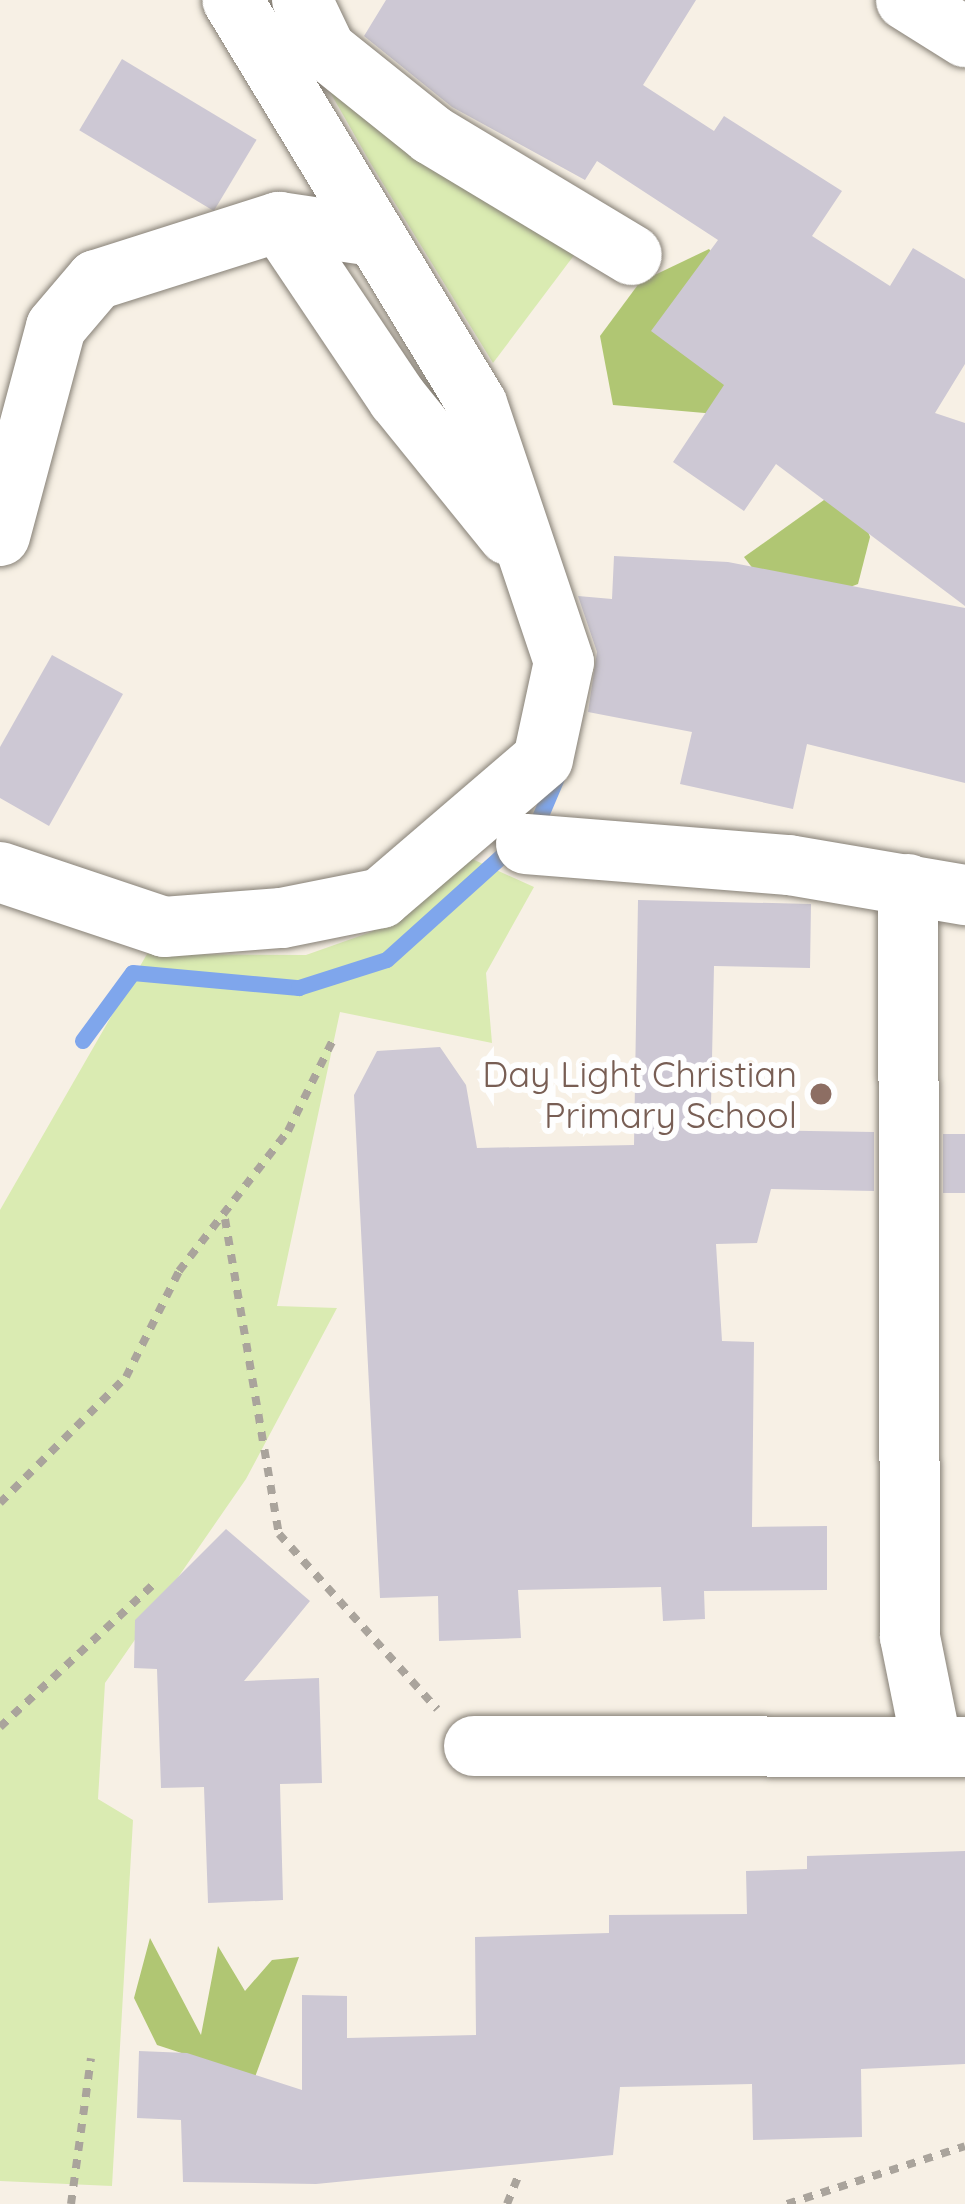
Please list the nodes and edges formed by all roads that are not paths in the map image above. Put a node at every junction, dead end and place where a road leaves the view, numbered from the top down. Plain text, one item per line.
1 (232, 0) edge
2 (302, 0) edge
3 (906, 0) edge
4 (965, 37) edge
5 (279, 222) junction
6 (373, 236) junction
7 (632, 255) dead end
8 (0, 536) edge
9 (531, 563) junction
10 (526, 844) dead end
11 (0, 872) edge
12 (937, 889) edge
13 (474, 1746) road end
14 (948, 1746) edge

1 - 6 street
2 - 7 street
3 - 4 street
5 - 6 street
5 - 8 street
5 - 9 street
6 - 9 street
9 - 11 street
10 - 12 street
12 - 14 street
13 - 14 street

